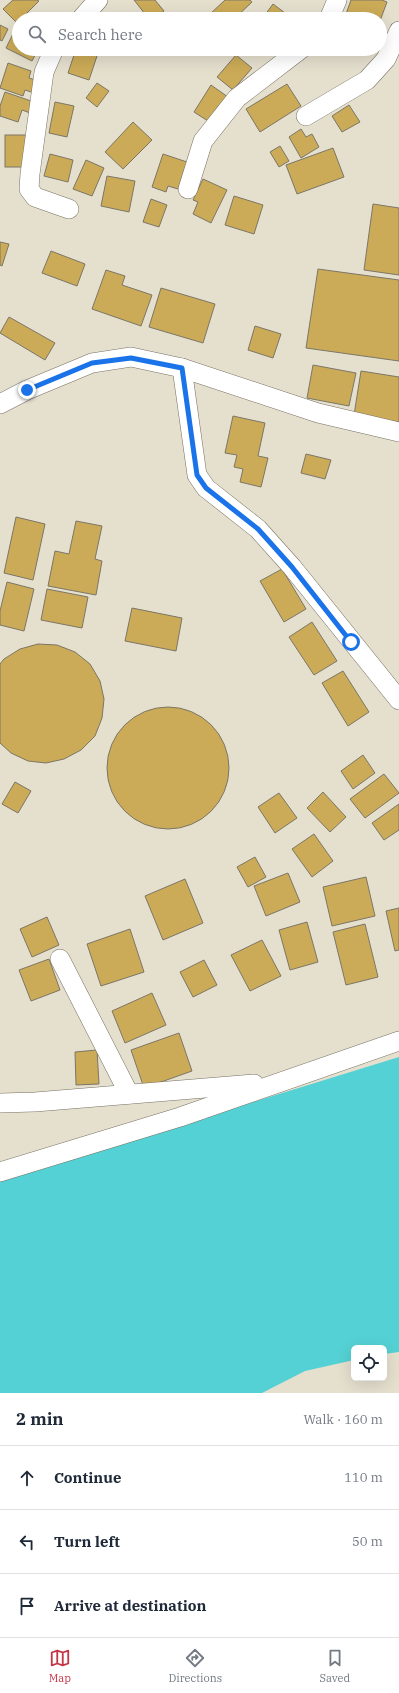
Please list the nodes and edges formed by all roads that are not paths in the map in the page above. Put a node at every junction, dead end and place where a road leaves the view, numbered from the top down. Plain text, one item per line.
1 (98, 0) edge
2 (337, 0) edge
3 (87, 12) edge
4 (332, 12) edge
5 (399, 31) edge
6 (51, 56) edge
7 (292, 56) edge
8 (306, 116) dead end
9 (188, 189) dead end
10 (69, 209) dead end
11 (182, 368) junction
12 (0, 404) edge
13 (399, 432) edge
14 (399, 700) edge
15 (60, 959) dead end
16 (399, 1041) edge
17 (282, 1081) junction
18 (129, 1094) junction
19 (0, 1103) edge
20 (0, 1172) edge

1 - 3 street
2 - 4 street
5 - 8 street
6 - 10 street
7 - 9 street
11 - 12 street
11 - 13 street
11 - 14 street
15 - 18 street
16 - 17 street
17 - 18 street
17 - 20 street
18 - 19 street

